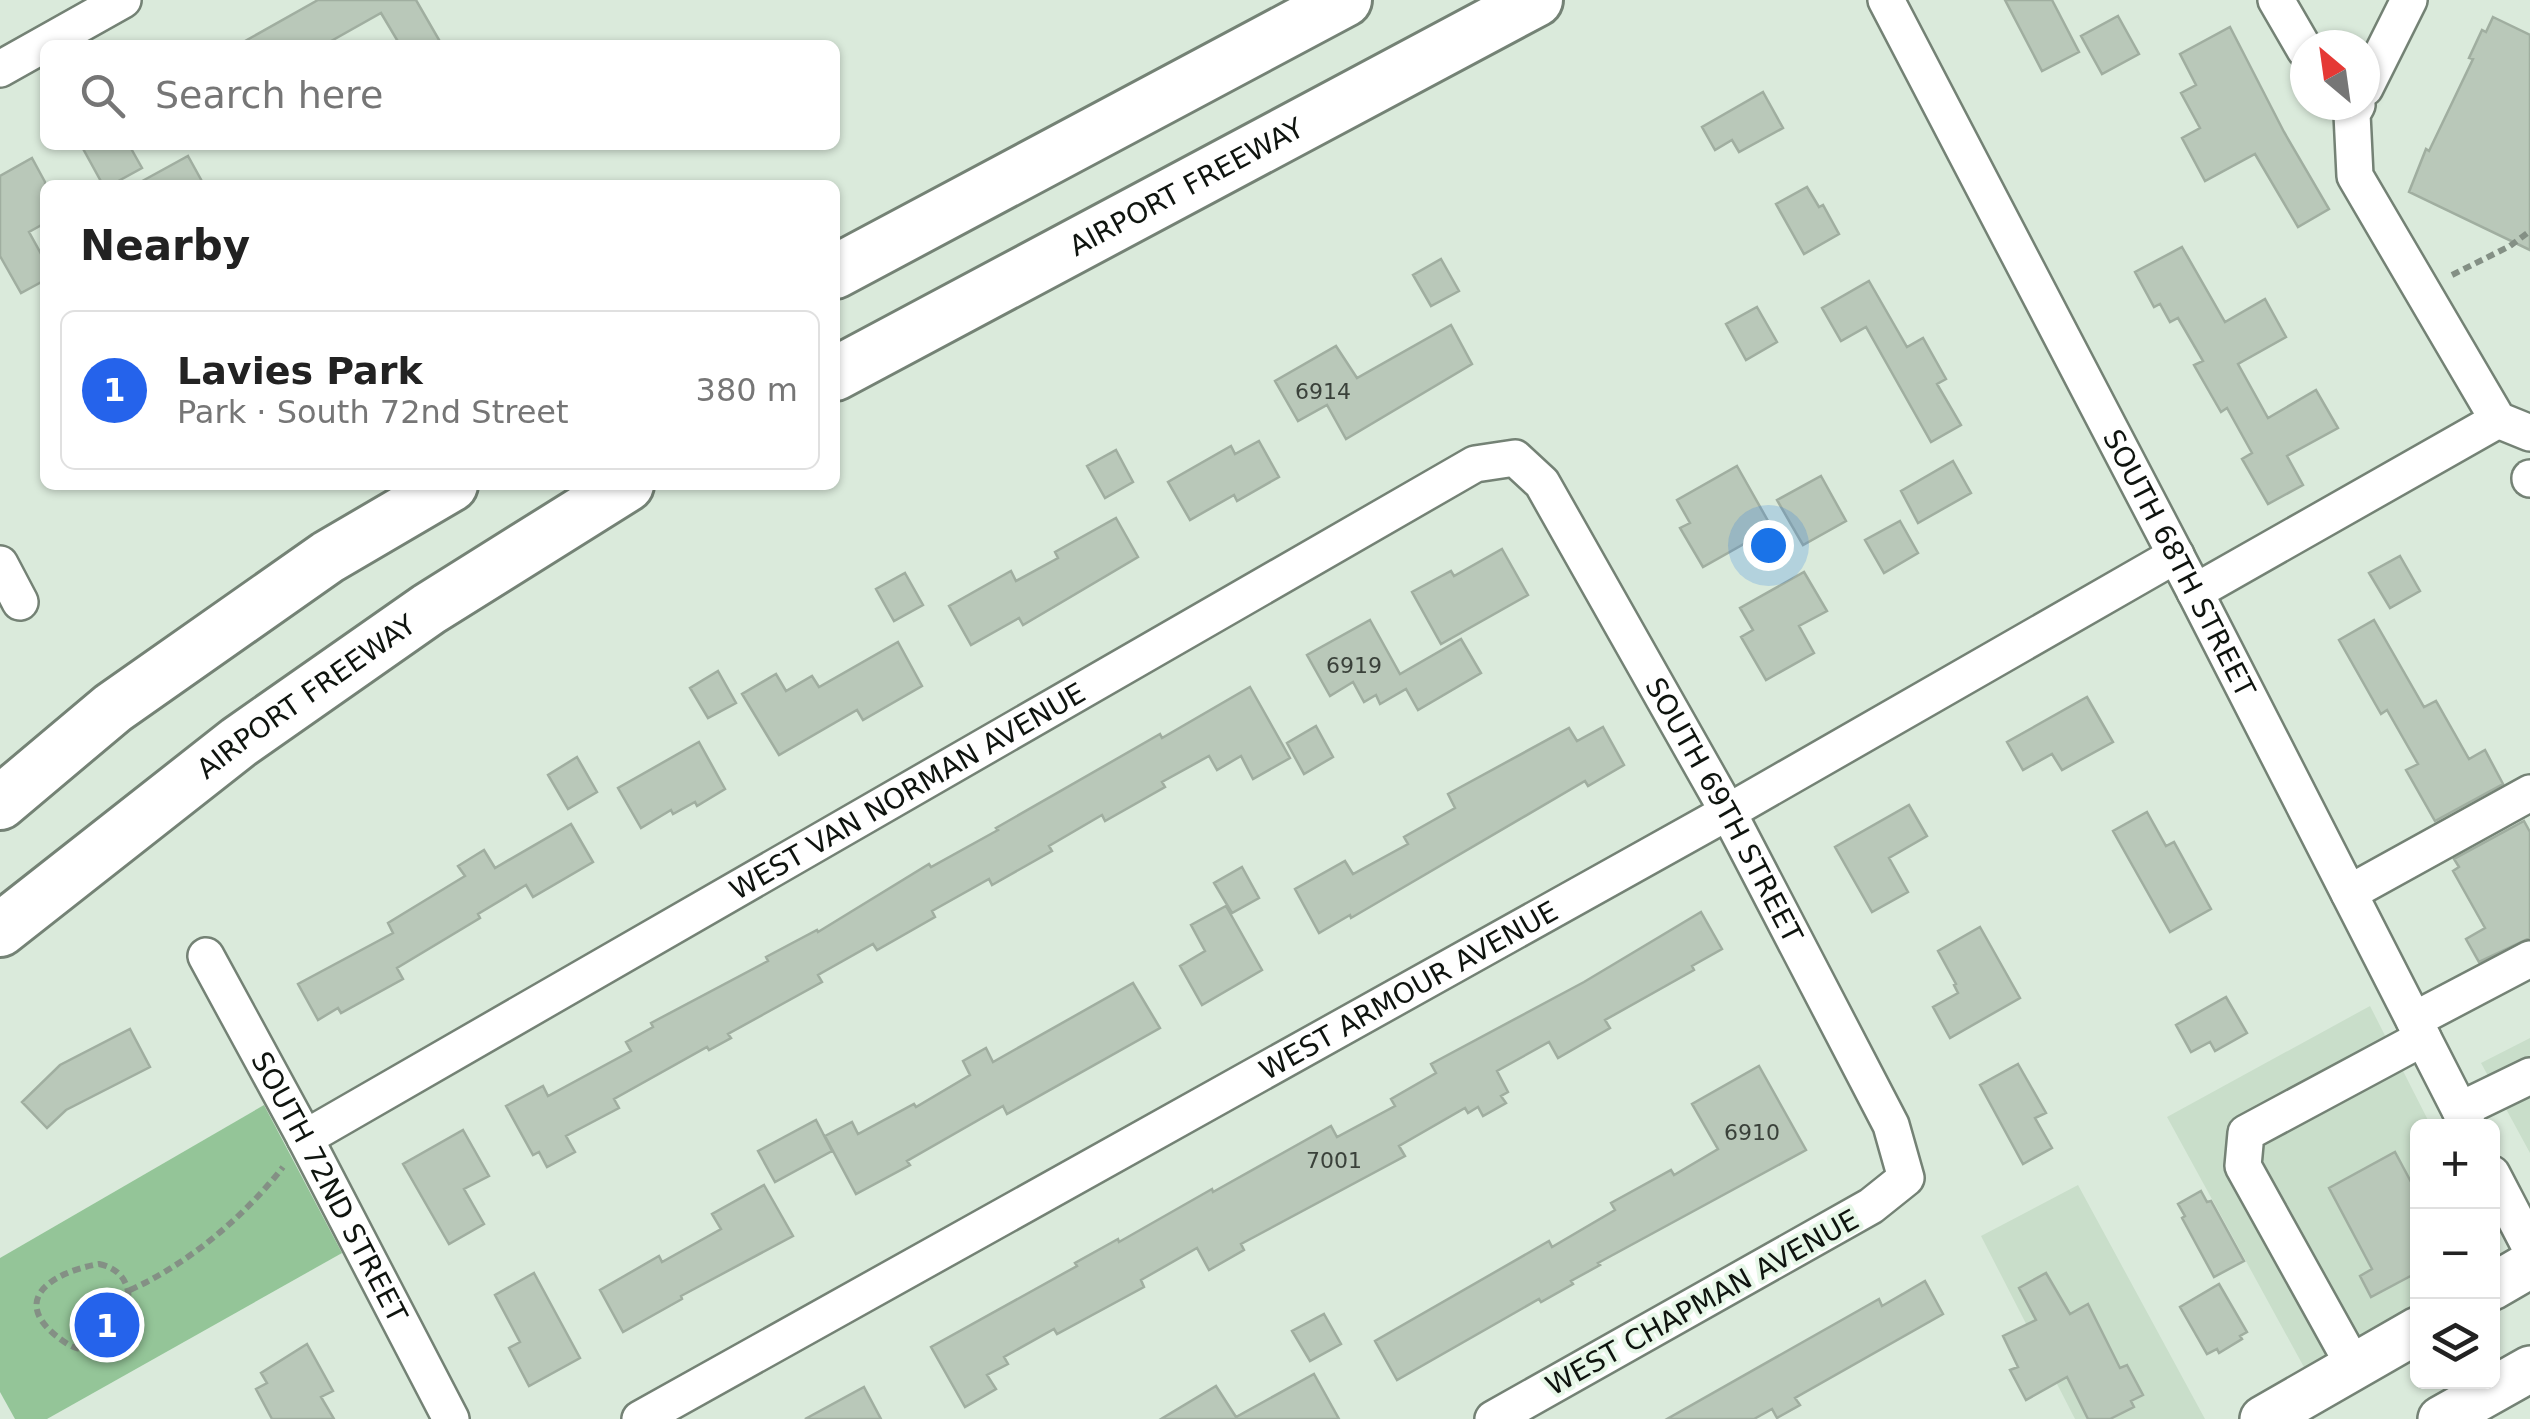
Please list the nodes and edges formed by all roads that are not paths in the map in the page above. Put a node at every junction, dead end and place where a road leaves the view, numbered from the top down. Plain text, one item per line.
1 (123, 0) edge
2 (1345, 0) edge
3 (1536, 0) edge
4 (1886, 0) edge
5 (2276, 0) edge
6 (2409, 0) edge
7 (2293, 30) edge
8 (52, 40) edge
9 (40, 47) edge
10 (2380, 55) edge
11 (0, 69) edge
12 (2355, 120) edge
13 (840, 269) edge
14 (840, 371) edge
15 (2514, 426) edge
16 (1515, 458) joint
17 (442, 490) edge
18 (619, 490) edge
19 (2176, 556) junction
20 (0, 564) edge
21 (2196, 592) junction
22 (20, 602) dead end
23 (2530, 793) edge
24 (0, 804) edge
25 (1728, 812) junction
26 (2349, 894) junction
27 (0, 930) edge
28 (206, 956) dead end
29 (2530, 960) edge
30 (2418, 1029) junction
31 (2530, 1076) edge
32 (2464, 1118) edge
33 (305, 1138) junction
34 (1906, 1178) joint
35 (2500, 1190) edge
36 (2530, 1248) edge
37 (2530, 1265) edge
38 (2500, 1282) edge
39 (2410, 1334) edge
40 (2354, 1366) junction
41 (2530, 1369) edge
42 (2287, 1413) edge
43 (452, 1419) edge
44 (640, 1419) edge
45 (1494, 1419) edge
46 (2441, 1419) edge

1 - 8 street
2 - 13 highway
3 - 14 highway, AIRPORT FREEWAY
4 - 19 street, SOUTH 68TH STREET
5 - 7 street
6 - 10 street
9 - 11 street
12 - 15 street
15 - 21 street
16 - 25 street, SOUTH 69TH STREET
16 - 33 street, WEST VAN NORMAN AVENUE
17 - 24 highway
18 - 27 highway, AIRPORT FREEWAY
19 - 21 street, SOUTH 68TH STREET
19 - 25 street, WEST ARMOUR AVENUE
20 - 22 street
21 - 26 street, SOUTH 68TH STREET
23 - 26 street
25 - 34 street, SOUTH 69TH STREET
25 - 44 street, WEST ARMOUR AVENUE
26 - 30 street, SOUTH 68TH STREET
28 - 33 street, SOUTH 72ND STREET
29 - 30 street
30 - 32 street, SOUTH 68TH STREET
30 - 40 street
31 - 32 street
33 - 43 street, SOUTH 72ND STREET
34 - 45 street, WEST CHAPMAN AVENUE
35 - 36 street
37 - 38 main road
39 - 40 main road
40 - 42 main road
41 - 46 main road

